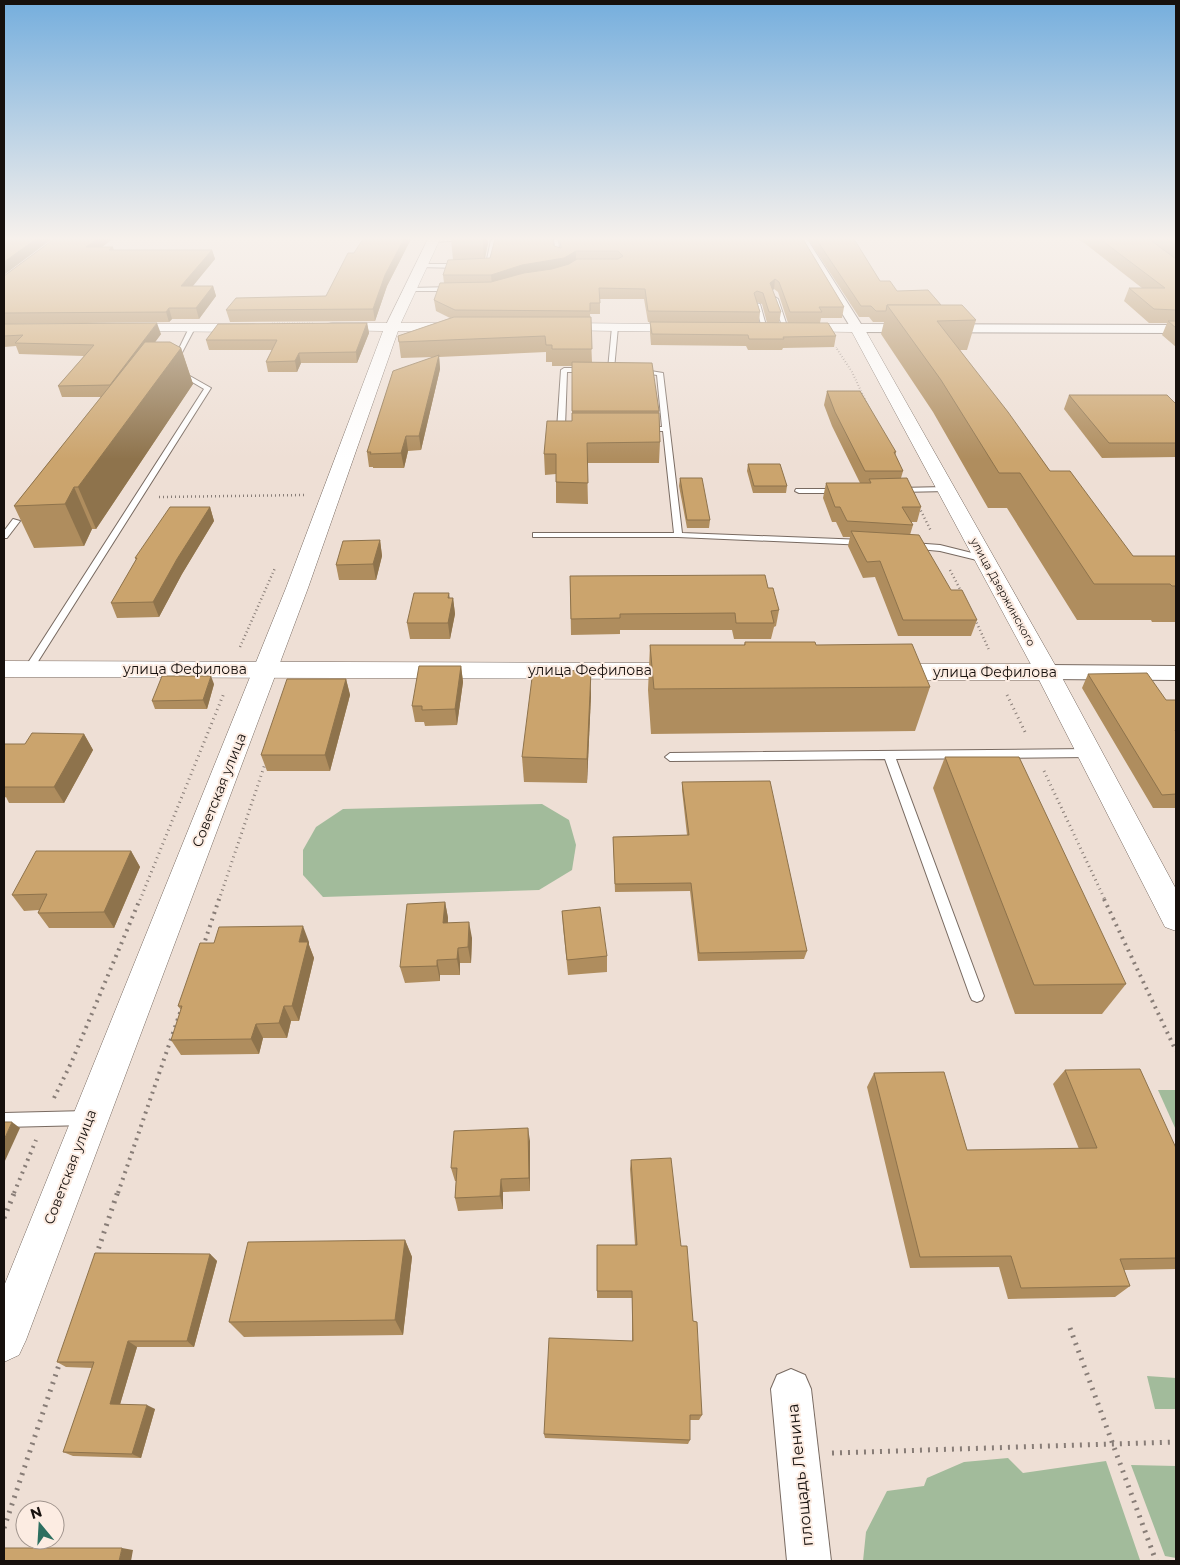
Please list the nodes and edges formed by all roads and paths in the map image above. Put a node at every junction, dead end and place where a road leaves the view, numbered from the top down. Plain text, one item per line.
1 (399, 312) edge
2 (760, 312) edge
3 (780, 312) edge
4 (847, 312) edge
5 (392, 326) junction
6 (318, 327) edge
7 (474, 327) edge
8 (541, 327) edge
9 (615, 327) junction
10 (113, 328) edge
11 (192, 328) junction
12 (270, 328) edge
13 (699, 328) edge
14 (746, 328) edge
15 (765, 328) junction
16 (786, 328) junction
17 (827, 328) junction
18 (857, 328) junction
19 (1176, 330) edge
20 (601, 369) edge
21 (611, 369) junction
22 (592, 370) edge
23 (620, 370) edge
24 (630, 370) edge
25 (873, 414) edge
26 (581, 429) edge
27 (638, 429) edge
28 (667, 430) junction
29 (309, 488) dead end
30 (946, 489) junction
31 (885, 490) edge
32 (910, 490) junction
33 (799, 491) dead end
34 (847, 491) edge
35 (306, 495) junction
36 (138, 497) junction
37 (302, 504) dead end
38 (4, 521) edge
39 (536, 535) dead end
40 (678, 535) junction
41 (4, 536) edge
42 (870, 543) edge
43 (905, 545) edge
44 (940, 548) junction
45 (985, 559) junction
46 (276, 567) dead end
47 (964, 597) edge
48 (972, 613) edge
49 (4, 669) edge
50 (28, 669) junction
51 (233, 669) junction
52 (267, 669) junction
53 (710, 671) edge
54 (868, 671) edge
55 (996, 672) junction
56 (1047, 672) junction
57 (1176, 673) edge
58 (1035, 753) junction
59 (1088, 753) junction
60 (889, 754) junction
61 (670, 757) dead end
62 (267, 758) edge
63 (1176, 918) edge
64 (201, 951) edge
65 (978, 996) dead end
66 (182, 1006) edge
67 (1176, 1051) edge
68 (89, 1118) junction
69 (4, 1120) edge
70 (44, 1120) junction
71 (4, 1218) edge
72 (93, 1265) edge
73 (1070, 1328) dead end
74 (4, 1340) edge
75 (61, 1358) edge
76 (791, 1389) dead end
77 (1176, 1442) edge
78 (1113, 1445) junction
79 (798, 1454) junction
80 (4, 1528) edge
81 (809, 1561) edge
82 (1156, 1561) edge

1 - 5 main road, Советская улица
2 - 15 lane
3 - 16 lane
4 - 18 street, улица Дзержинского
5 - 6 main road
5 - 7 main road
5 - 52 main road, Советская улица
8 - 9 main road
9 - 13 main road
9 - 21 lane
10 - 11 main road
11 - 12 main road
11 - 36 lane
14 - 15 main road
15 - 16 main road
16 - 17 main road
17 - 18 main road
17 - 25 path
18 - 19 street
18 - 30 main road, улица Дзержинского
20 - 21 lane
21 - 23 lane
22 - 26 lane
24 - 28 lane
27 - 28 lane
28 - 40 lane
29 - 35 path
30 - 32 lane
30 - 45 main road, улица Дзержинского
31 - 32 lane
32 - 44 path
33 - 34 lane
35 - 36 path
35 - 37 path
36 - 50 lane
38 - 41 lane
39 - 40 lane
40 - 42 lane
43 - 44 lane
44 - 45 lane
44 - 47 path
45 - 56 main road, улица Дзержинского
46 - 51 path
48 - 55 path
49 - 50 main road, улица Фефилова
50 - 51 main road, улица Фефилова
51 - 52 main road, улица Фефилова
51 - 70 path
52 - 53 main road, улица Фефилова
52 - 68 main road, Советская улица
54 - 55 main road, улица Фефилова
55 - 56 main road, улица Фефилова
55 - 58 path
56 - 57 street, улица Фефилова
56 - 59 main road, улица Дзержинского
58 - 59 lane
58 - 60 lane
58 - 67 path
59 - 63 main road, улица Дзержинского
60 - 61 lane
60 - 65 lane
62 - 64 path
66 - 72 path
68 - 70 lane
68 - 74 main road, Советская улица
69 - 70 lane
70 - 71 path
73 - 78 path
75 - 80 path
76 - 79 street, площадь Ленина
77 - 78 path
78 - 79 path
78 - 82 path
79 - 81 street, площадь Ленина

